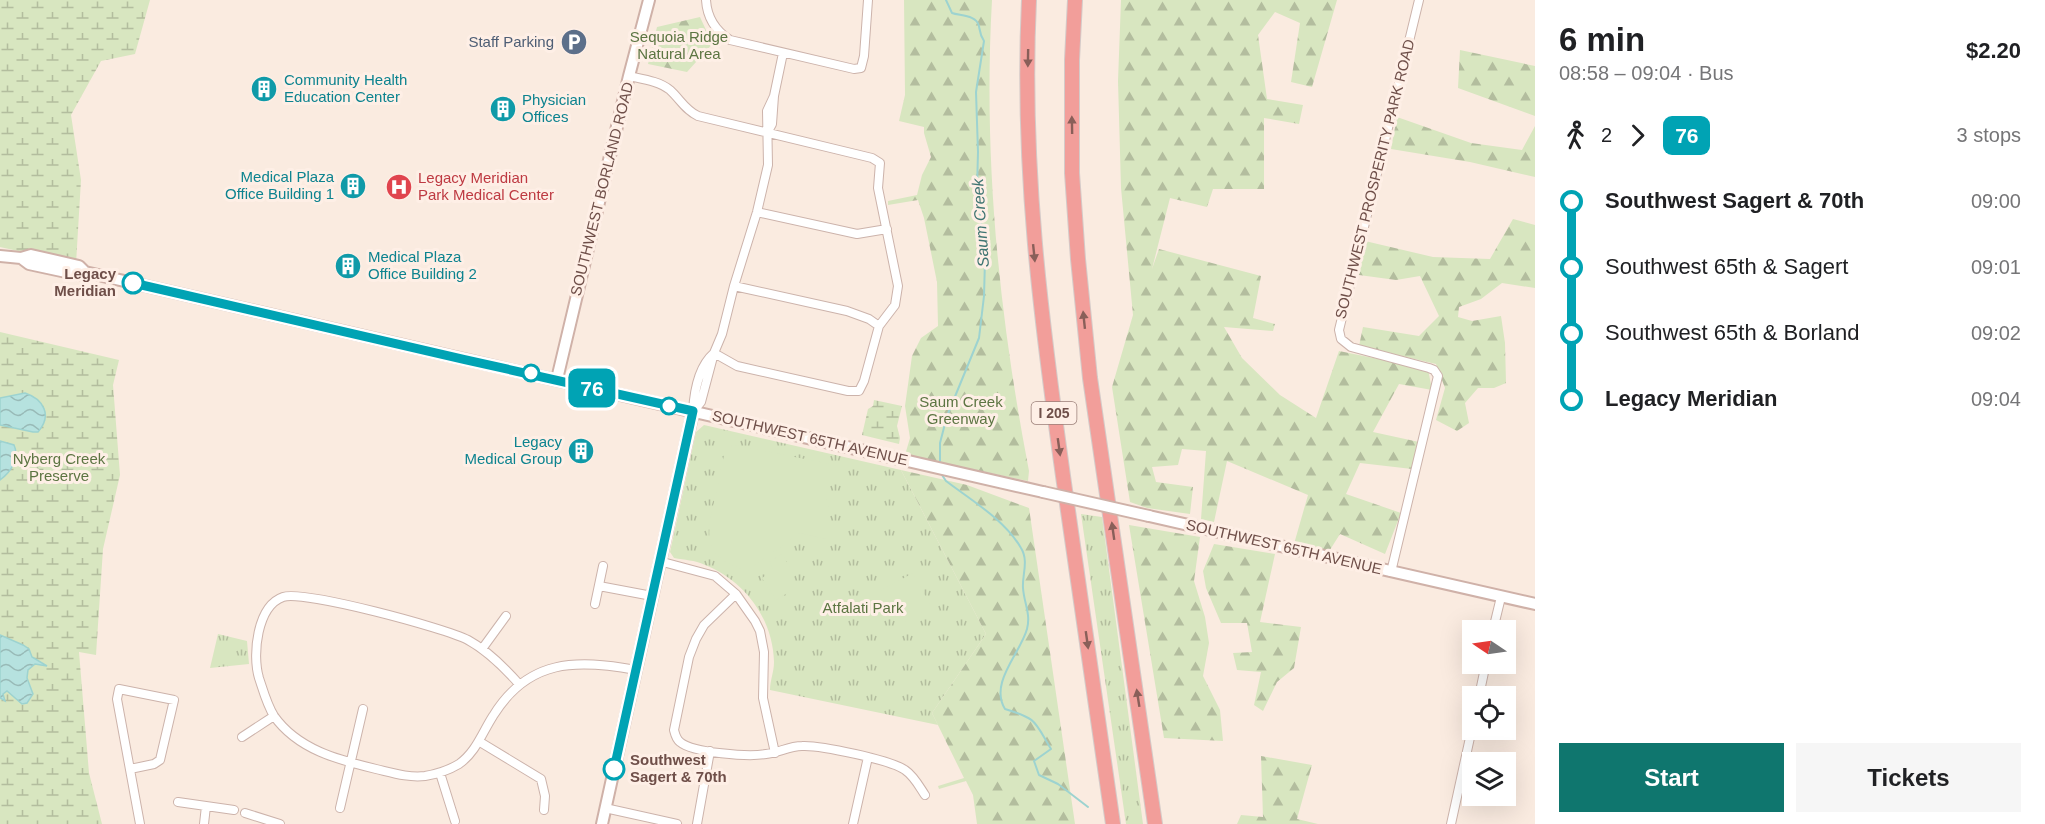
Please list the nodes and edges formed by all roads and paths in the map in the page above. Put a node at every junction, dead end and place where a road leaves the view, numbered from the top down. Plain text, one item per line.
1 (649, 0) edge
2 (706, 0) edge
3 (868, 0) edge
4 (1029, 0) edge
5 (1075, 0) edge
6 (1419, 0) edge
7 (783, 53) junction
8 (629, 76) junction
9 (767, 134) junction
10 (757, 212) junction
11 (887, 230) junction
12 (0, 256) edge
13 (734, 286) junction
14 (879, 326) junction
15 (714, 353) junction
16 (557, 379) junction
17 (693, 411) junction
18 (659, 561) junction
19 (603, 566) dead end
20 (1391, 572) junction
21 (599, 586) junction
22 (736, 594) junction
23 (652, 596) junction
24 (1501, 597) junction
25 (595, 604) dead end
26 (1535, 604) edge
27 (506, 616) dead end
28 (1495, 620) edge
29 (482, 649) junction
30 (636, 669) junction
31 (519, 684) junction
32 (363, 709) dead end
33 (274, 716) junction
34 (242, 737) dead end
35 (1469, 740) edge
36 (480, 742) junction
37 (710, 751) junction
38 (775, 753) junction
39 (1146, 756) junction
40 (868, 758) junction
41 (351, 762) junction
42 (130, 769) junction
43 (440, 773) junction
44 (925, 795) dead end
45 (178, 802) dead end
46 (206, 806) junction
47 (340, 807) dead end
48 (605, 808) junction
49 (234, 810) dead end
50 (544, 810) dead end
51 (245, 813) dead end
52 (455, 820) dead end
53 (661, 822) edge
54 (276, 823) edge
55 (140, 824) edge
56 (204, 824) edge
57 (602, 824) edge
58 (677, 824) edge
59 (697, 824) edge
60 (853, 824) edge
61 (1113, 824) edge
62 (1155, 824) edge
63 (1161, 824) edge
64 (1451, 824) edge

1 - 8 main road, SOUTHWEST BORLAND ROAD
2 - 7 street
3 - 7 street
4 -> 61 highway, I 205
39 -> 5 highway, I 205
6 - 20 street, SOUTHWEST PROSPERITY PARK ROAD
7 - 9 street
8 - 9 street
8 - 16 main road, SOUTHWEST BORLAND ROAD
9 - 10 street
9 - 11 street
10 - 11 street
10 - 13 street
11 - 14 street
12 - 16 main road, SOUTHWEST 65TH AVENUE
13 - 14 street
13 - 15 street
14 - 15 street
15 - 17 street
16 - 17 main road, SOUTHWEST 65TH AVENUE
17 - 18 main road
17 - 20 main road, SOUTHWEST 65TH AVENUE, bridge
18 - 22 street
18 - 23 main road
19 - 21 street
20 - 24 main road, SOUTHWEST 65TH AVENUE
21 - 23 street
21 - 25 street
22 - 37 street
22 - 38 street
23 - 30 main road
24 - 26 main road, SOUTHWEST 65TH AVENUE
24 - 28 street
27 - 29 street
29 - 31 street
29 - 33 street
30 - 31 street
30 - 48 main road
31 - 36 street
32 - 41 street
33 - 34 street
33 - 41 street
35 - 64 street
36 - 43 street
36 - 50 street
37 - 38 street
37 - 59 street
38 - 40 street
39 - 62 highway
39 - 63 highway
40 - 44 street
40 - 60 street
41 - 43 street
41 - 47 street
42 - 42 street
42 - 55 street
43 - 52 street
45 - 46 street
46 - 49 street
46 - 56 street
48 - 53 street
48 - 57 main road
51 - 54 street
53 - 58 street

